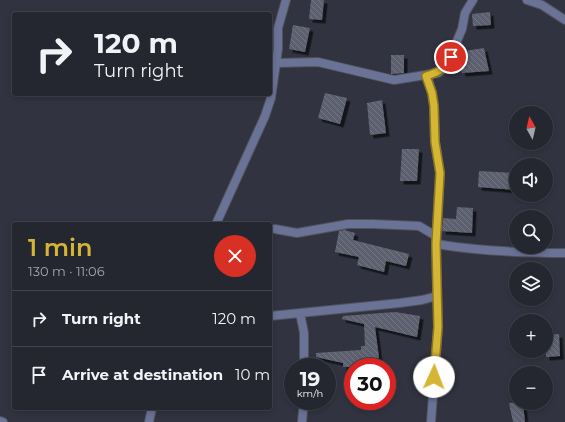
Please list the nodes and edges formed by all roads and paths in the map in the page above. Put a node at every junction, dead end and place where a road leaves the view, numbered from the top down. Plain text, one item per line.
1 (286, 0) edge
2 (473, 0) edge
3 (527, 0) edge
4 (565, 20) edge
5 (276, 63) junction
6 (426, 76) junction
7 (272, 91) edge
8 (271, 96) edge
9 (217, 222) edge
10 (275, 229) dead end
11 (436, 240) junction
12 (565, 253) edge
13 (437, 296) junction
14 (300, 313) junction
15 (272, 316) edge
16 (304, 358) edge
17 (152, 410) edge
18 (303, 410) edge
19 (149, 422) edge
20 (302, 422) edge
21 (431, 422) edge

1 - 5 street
2 - 6 street
3 - 4 street
5 - 6 street
5 - 7 street
6 - 11 street
8 - 9 street
10 - 11 street
11 - 12 street
11 - 13 street
13 - 14 street
13 - 21 street
14 - 15 street
14 - 16 street
17 - 19 street
18 - 20 street

